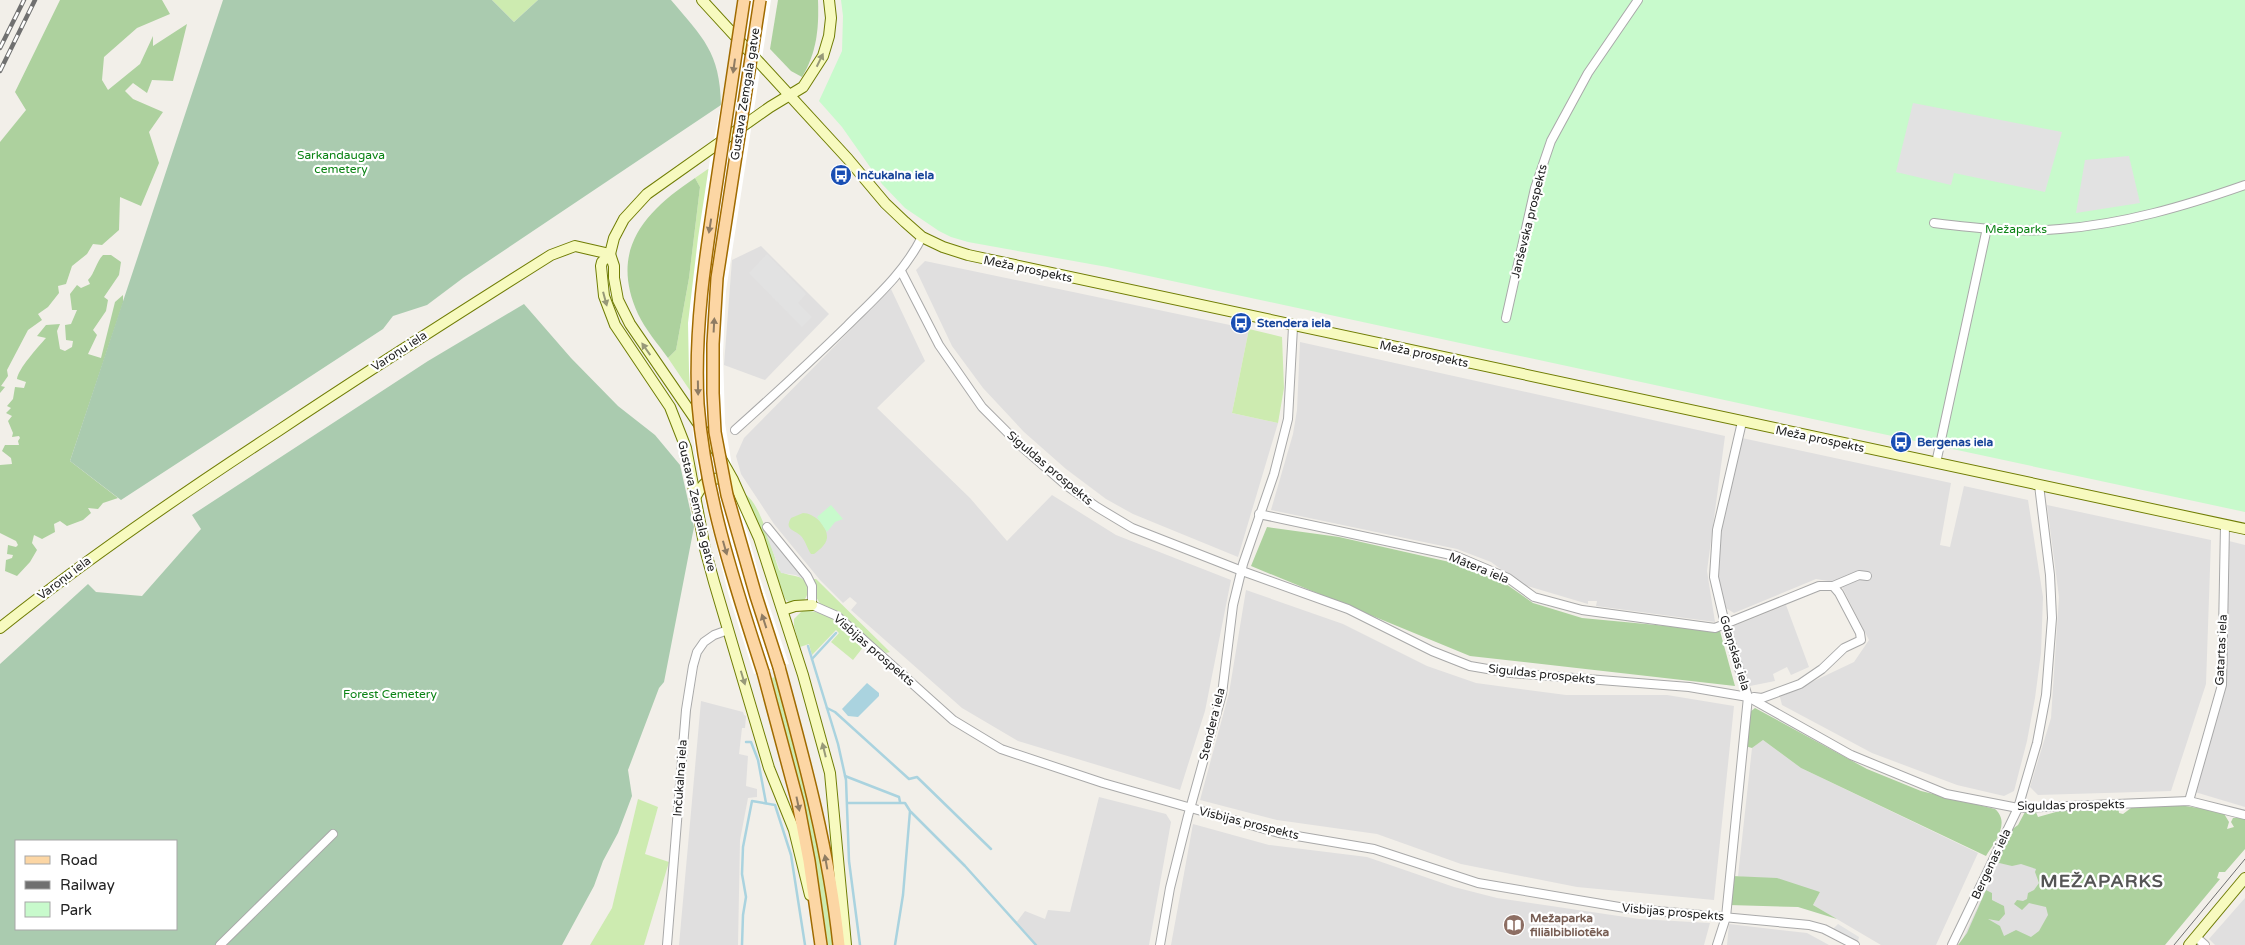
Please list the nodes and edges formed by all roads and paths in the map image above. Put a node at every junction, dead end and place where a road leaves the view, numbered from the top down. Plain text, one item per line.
1 (702, 0) edge
2 (744, 0) edge
3 (760, 0) edge
4 (829, 0) edge
5 (1638, 0) edge
6 (788, 95) junction
7 (2245, 185) edge
8 (1934, 223) dead end
9 (1987, 228) junction
10 (922, 237) junction
11 (610, 254) junction
12 (901, 271) junction
13 (1506, 318) dead end
14 (1293, 326) junction
15 (1742, 422) junction
16 (735, 430) dead end
17 (1936, 464) junction
18 (733, 480) junction
19 (2039, 485) junction
20 (696, 496) junction
21 (1260, 514) junction
22 (2226, 525) junction
23 (767, 526) dead end
24 (2245, 529) edge
25 (1242, 571) junction
26 (1867, 576) dead end
27 (1833, 586) junction
28 (812, 605) junction
29 (783, 610) junction
30 (1725, 624) junction
31 (0, 628) edge
32 (728, 630) junction
33 (1748, 697) junction
34 (2189, 801) junction
35 (1190, 808) junction
36 (2018, 808) junction
37 (2245, 815) edge
38 (334, 834) dead end
39 (2245, 878) edge
40 (1726, 917) junction
41 (819, 933) junction
42 (2193, 941) edge
43 (220, 945) edge
44 (668, 945) edge
45 (821, 945) edge
46 (839, 945) edge
47 (846, 945) edge
48 (1160, 945) edge
49 (1717, 945) edge
50 (1855, 945) edge
51 (1952, 945) edge
52 (2205, 945) edge

1 - 6 street, Meža prospekts
2 -> 41 main road, Gustava Zemgala gatve, bridge
46 -> 3 main road, Gustava Zemgala gatve, bridge
6 -> 4 street
5 - 13 street, Janševska prospekts
6 - 10 street, Meža prospekts
6 - 11 street
7 - 9 street
8 - 9 street
9 - 17 street
10 - 12 street
10 - 14 street, Meža prospekts
18 -> 11 street, Gustava Zemgala gatve
11 -> 20 street, Gustava Zemgala gatve
11 - 31 street, Varoņu iela
12 - 16 street
12 - 25 street, Siguldas prospekts
14 - 15 street, Meža prospekts
14 - 21 street, Stendera iela
15 - 17 street, Meža prospekts
15 - 30 street, Gdaņskas iela
17 - 19 street, Meža prospekts
18 - 20 street
18 - 29 street, Gustava Zemgala gatve
19 - 22 street, Meža prospekts
19 - 36 street, Bergenas iela
20 - 32 street, Gustava Zemgala gatve
21 - 25 street, Stendera iela
21 - 30 street, Mātera iela
22 - 24 street, Meža prospekts
22 - 34 street, Gatartas iela
23 - 28 street
25 - 33 street, Siguldas prospekts
25 - 35 street, Stendera iela
26 - 27 street, Mātera iela
27 - 30 street, Mātera iela
27 - 33 street
28 - 29 street
28 - 35 street, Visbijas prospekts
47 -> 29 street, Gustava Zemgala gatve
30 - 33 street, Gdaņskas iela
32 -> 41 street, Gustava Zemgala gatve
32 - 44 street, Inčukalna iela
33 - 36 street, Siguldas prospekts
33 - 40 street, Gdaņskas iela
34 - 36 street, Siguldas prospekts
34 - 37 street, Siguldas prospekts
35 - 40 street, Visbijas prospekts
35 - 48 street, Stendera iela
36 - 51 street, Bergenas iela
38 - 43 street
39 - 42 street
40 - 49 street, Gdaņskas iela
40 - 50 street, Visbijas prospekts
41 - 45 main road, Gustava Zemgala gatve
42 - 52 street

